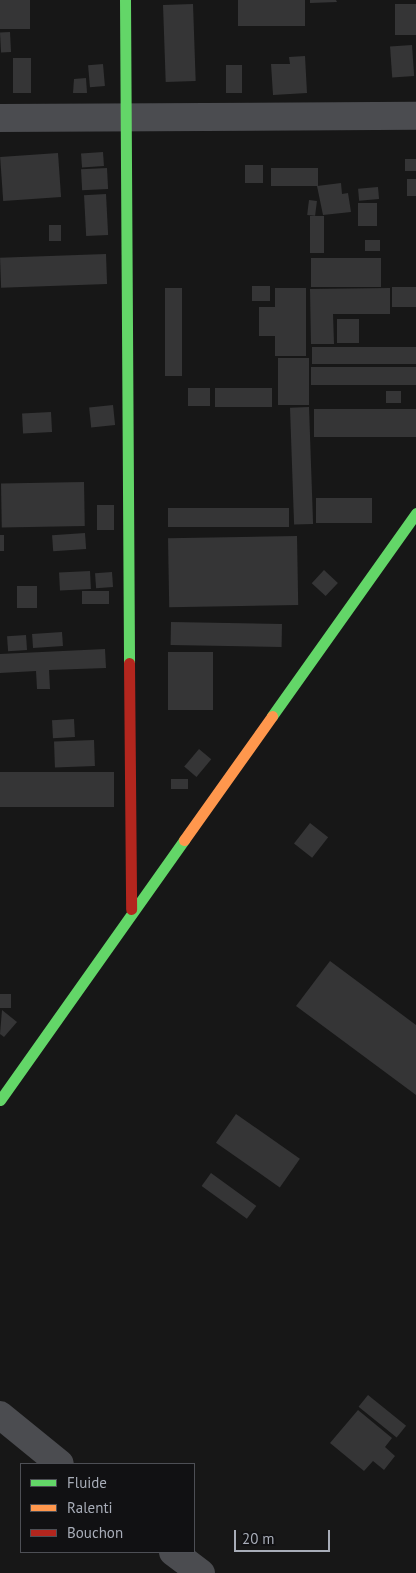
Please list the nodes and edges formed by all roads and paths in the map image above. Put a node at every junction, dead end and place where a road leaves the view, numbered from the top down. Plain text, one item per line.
1 (124, 0) edge
2 (416, 116) edge
3 (0, 118) edge
4 (125, 119) junction
5 (416, 513) edge
6 (131, 908) junction
7 (0, 1100) edge
8 (0, 1415) edge
9 (59, 1463) edge
10 (174, 1553) edge
11 (202, 1573) edge

1 - 4 street
2 - 4 street
3 - 4 street
4 - 6 street
5 - 6 street
6 - 7 street
8 - 9 street
10 - 11 street

